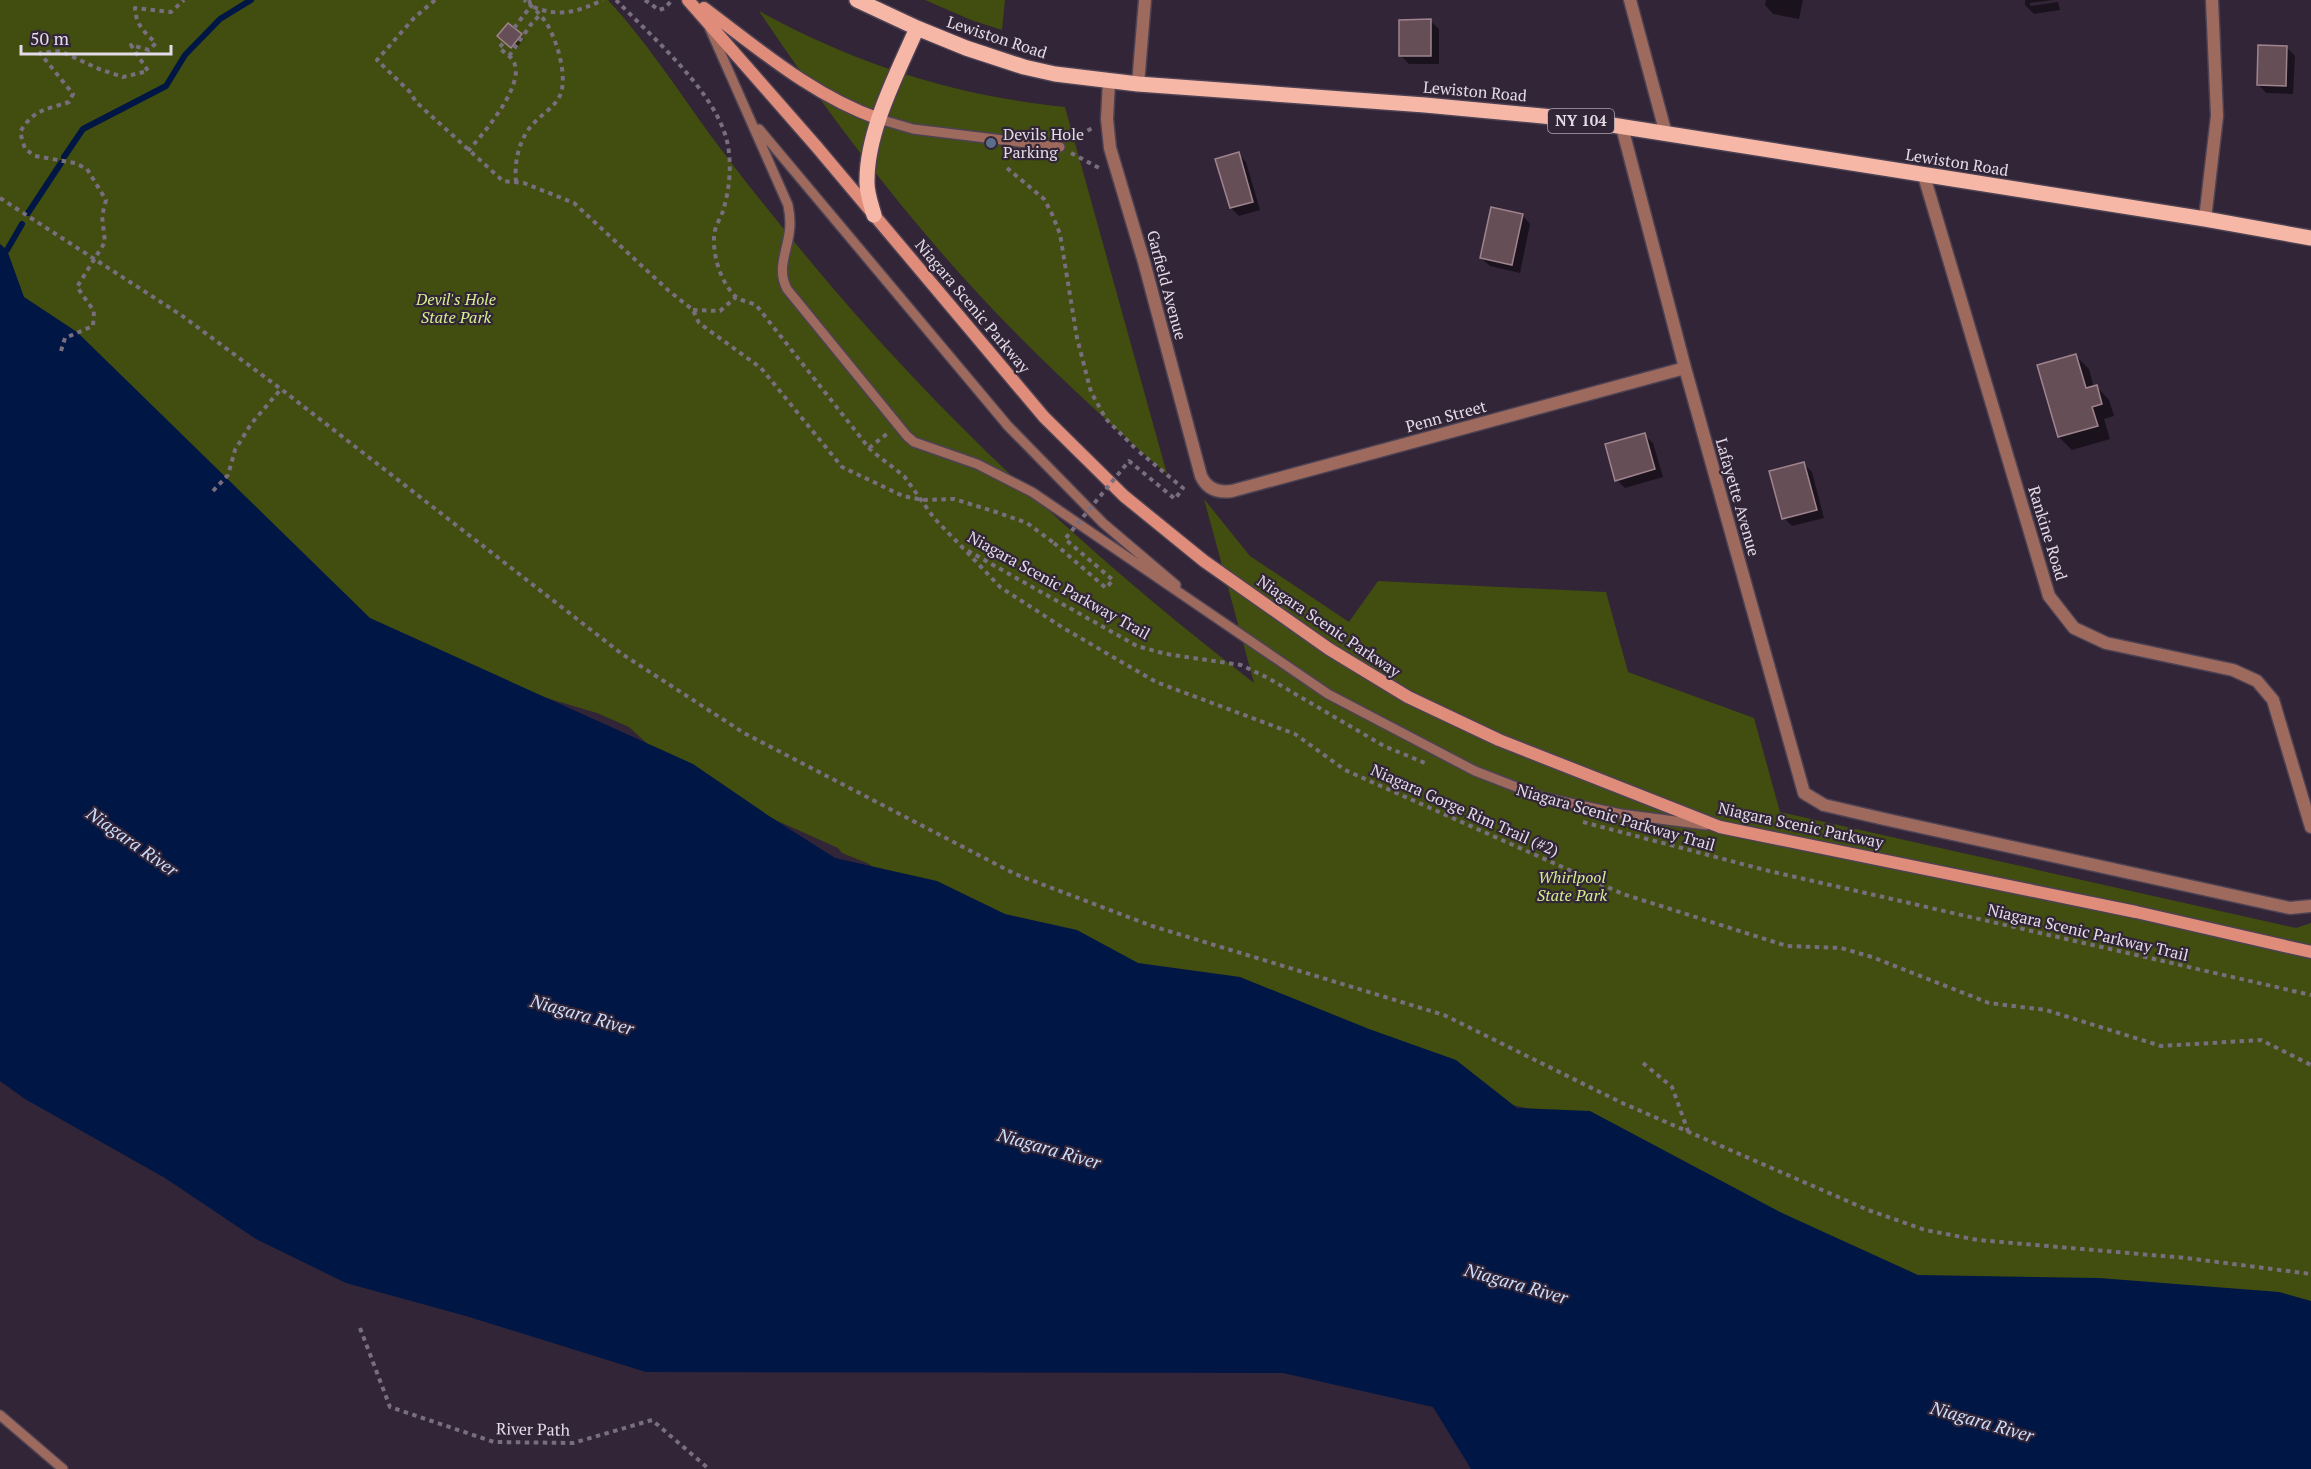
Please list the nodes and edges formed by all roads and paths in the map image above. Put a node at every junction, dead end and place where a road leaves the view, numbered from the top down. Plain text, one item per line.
1 (184, 0) edge
2 (435, 0) edge
3 (527, 0) edge
4 (603, 0) edge
5 (616, 0) edge
6 (645, 0) edge
7 (672, 0) edge
8 (690, 0) edge
9 (857, 0) edge
10 (1145, 0) edge
11 (1630, 0) edge
12 (2212, 0) edge
13 (531, 6) junction
14 (540, 15) junction
15 (705, 18) junction
16 (514, 28) dead end
17 (917, 28) junction
18 (504, 42) dead end
19 (509, 56) junction
20 (1109, 81) junction
21 (1138, 84) junction
22 (879, 119) junction
23 (1107, 119) junction
24 (751, 120) junction
25 (1622, 127) junction
26 (1666, 134) junction
27 (1060, 147) junction
28 (468, 151) junction
29 (1007, 168) dead end
30 (1924, 176) junction
31 (1120, 180) junction
32 (516, 182) junction
33 (0, 198) edge
34 (874, 215) junction
35 (2205, 219) junction
36 (2311, 238) edge
37 (94, 257) junction
38 (736, 297) junction
39 (693, 310) junction
40 (61, 351) dead end
41 (1685, 368) junction
42 (281, 389) junction
43 (898, 425) junction
44 (869, 448) junction
45 (1215, 490) joint
46 (213, 491) dead end
47 (923, 500) junction
48 (963, 548) junction
49 (1215, 619) junction
50 (1427, 764) dead end
51 (1582, 822) dead end
52 (1720, 827) junction
53 (2311, 827) edge
54 (2311, 906) edge
55 (2311, 952) edge
56 (2311, 995) edge
57 (1643, 1063) dead end
58 (2311, 1065) edge
59 (1688, 1131) junction
60 (2311, 1274) edge
61 (360, 1328) dead end
62 (0, 1415) edge
63 (63, 1469) edge
64 (709, 1469) edge

1 - 37 path
2 - 28 path
3 - 13 path
4 - 13 path
5 - 38 path, Niagara Scenic Parkway Trail
6 - 7 path
8 - 15 main road, Niagara Scenic Parkway
8 - 22 main road
9 - 17 main road, Lewiston Road / NY 104
10 - 21 street
11 - 26 street
12 - 35 street
13 - 14 path
13 - 16 path
14 - 19 path
14 - 32 path
15 - 24 lane
15 - 34 main road, Niagara Scenic Parkway
17 - 20 main road, Lewiston Road / NY 104
17 - 22 main road
18 - 19 path
19 - 28 path
20 - 21 main road, Lewiston Road / NY 104
20 - 23 street, Garfield Avenue
21 - 25 main road, Lewiston Road / NY 104
22 - 27 lane
22 - 34 main road
23 - 27 path
23 - 31 street, Garfield Avenue
24 - 43 lane
24 - 49 lane
25 - 26 main road, Lewiston Road / NY 104
25 - 41 street, Lafayette Avenue
26 - 30 main road, Lewiston Road / NY 104
27 - 31 path
28 - 32 path
29 - 47 path, bridge
30 - 35 main road, Lewiston Road / NY 104
30 - 53 street, Rankine Road
31 - 45 street, Garfield Avenue
32 - 39 path
33 - 37 path
34 - 52 main road, Niagara Scenic Parkway
35 - 36 main road, Lewiston Road / NY 104
37 - 40 path
37 - 42 path
38 - 39 path
38 - 44 path, Niagara Scenic Parkway Trail
39 - 47 path
41 - 45 street, Penn Street
41 - 54 street, Lafayette Avenue
42 - 46 path
42 - 59 path
43 - 44 path
43 - 49 lane
44 - 47 path, Niagara Scenic Parkway Trail
47 - 48 path, Niagara Scenic Parkway Trail
48 - 50 path, Niagara Scenic Parkway Trail
48 - 58 path, Niagara Gorge Rim Trail (#2)
49 - 52 lane
51 - 56 path, Niagara Scenic Parkway Trail
52 - 55 main road, Niagara Scenic Parkway
57 - 59 path
59 - 60 path
61 - 64 path, River Path
62 - 63 lane

